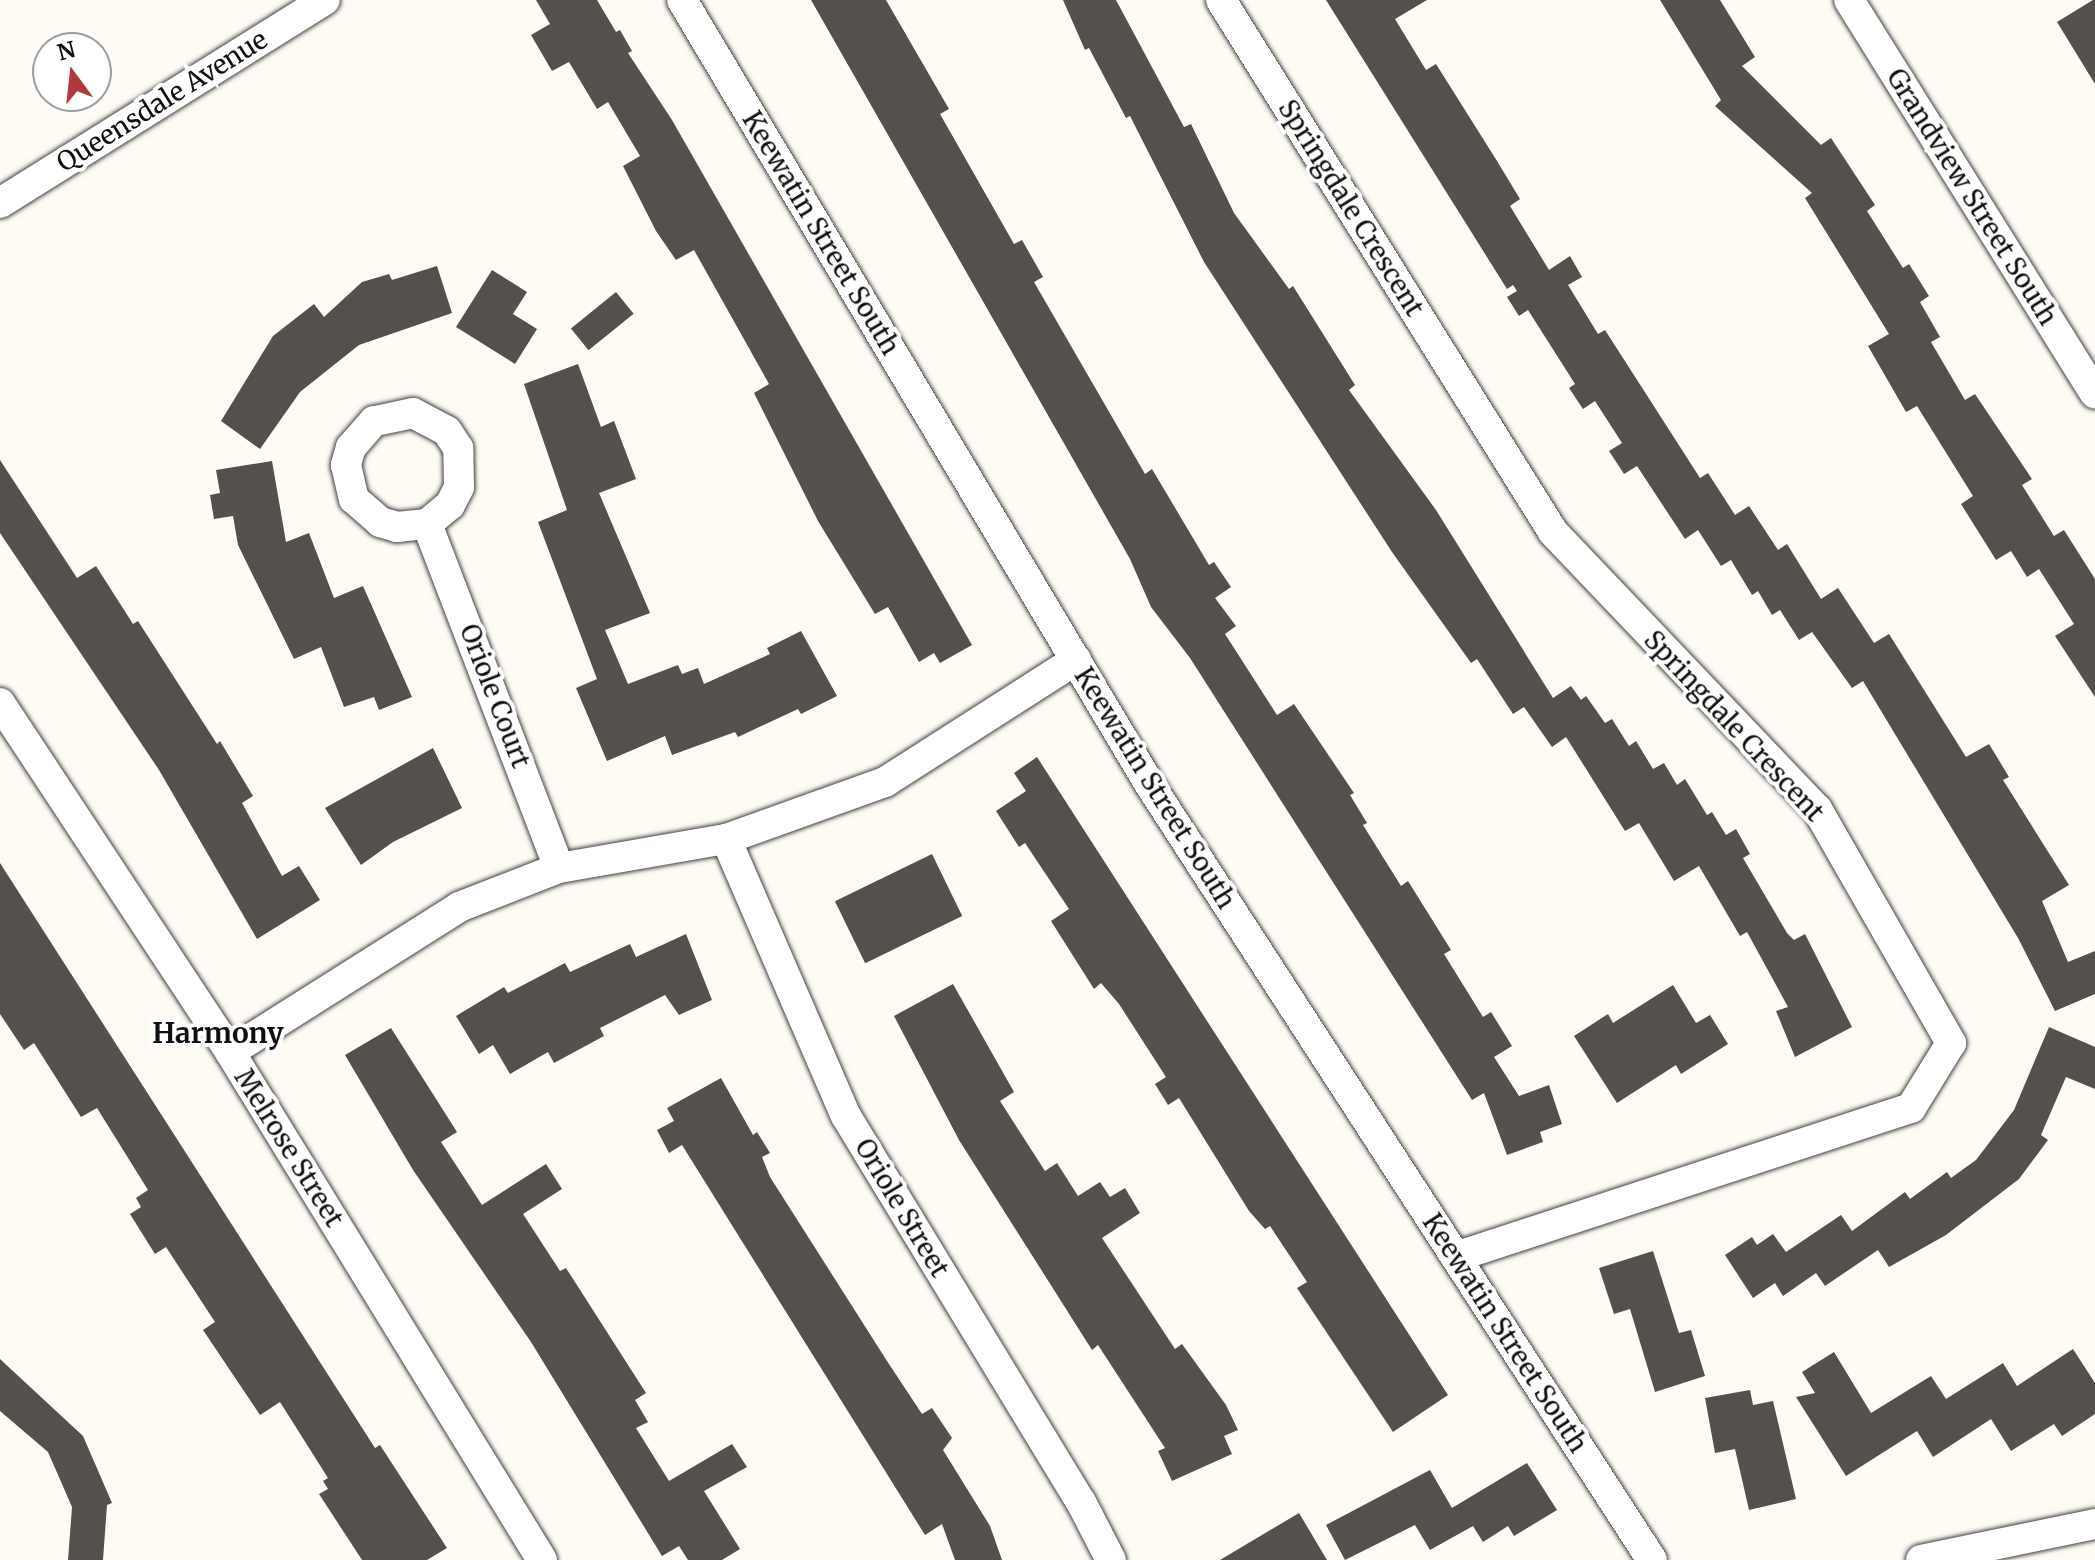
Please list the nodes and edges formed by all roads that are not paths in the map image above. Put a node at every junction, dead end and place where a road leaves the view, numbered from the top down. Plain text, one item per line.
1 (325, 0) edge
2 (682, 0) edge
3 (1221, 0) edge
4 (1849, 0) edge
5 (0, 203) edge
6 (2095, 394) edge
7 (427, 524) dead end
8 (1076, 660) junction
9 (0, 703) edge
10 (726, 839) junction
11 (559, 868) junction
12 (230, 1052) junction
13 (1456, 1257) junction
14 (2095, 1524) edge
15 (542, 1560) edge
16 (1111, 1560) edge
17 (1652, 1560) edge
18 (1921, 1560) edge

1 - 5 street, Queensdale Avenue
2 - 8 street, Keewatin Street South
3 - 13 street, Springdale Crescent
4 - 6 street, Grandview Street South
7 - 11 street, Oriole Court
8 - 10 street
8 - 13 street, Keewatin Street South
9 - 12 street, Melrose Street
10 - 11 street
10 - 16 street, Oriole Street
11 - 12 street
12 - 15 street, Melrose Street
13 - 17 street, Keewatin Street South
14 - 18 street

